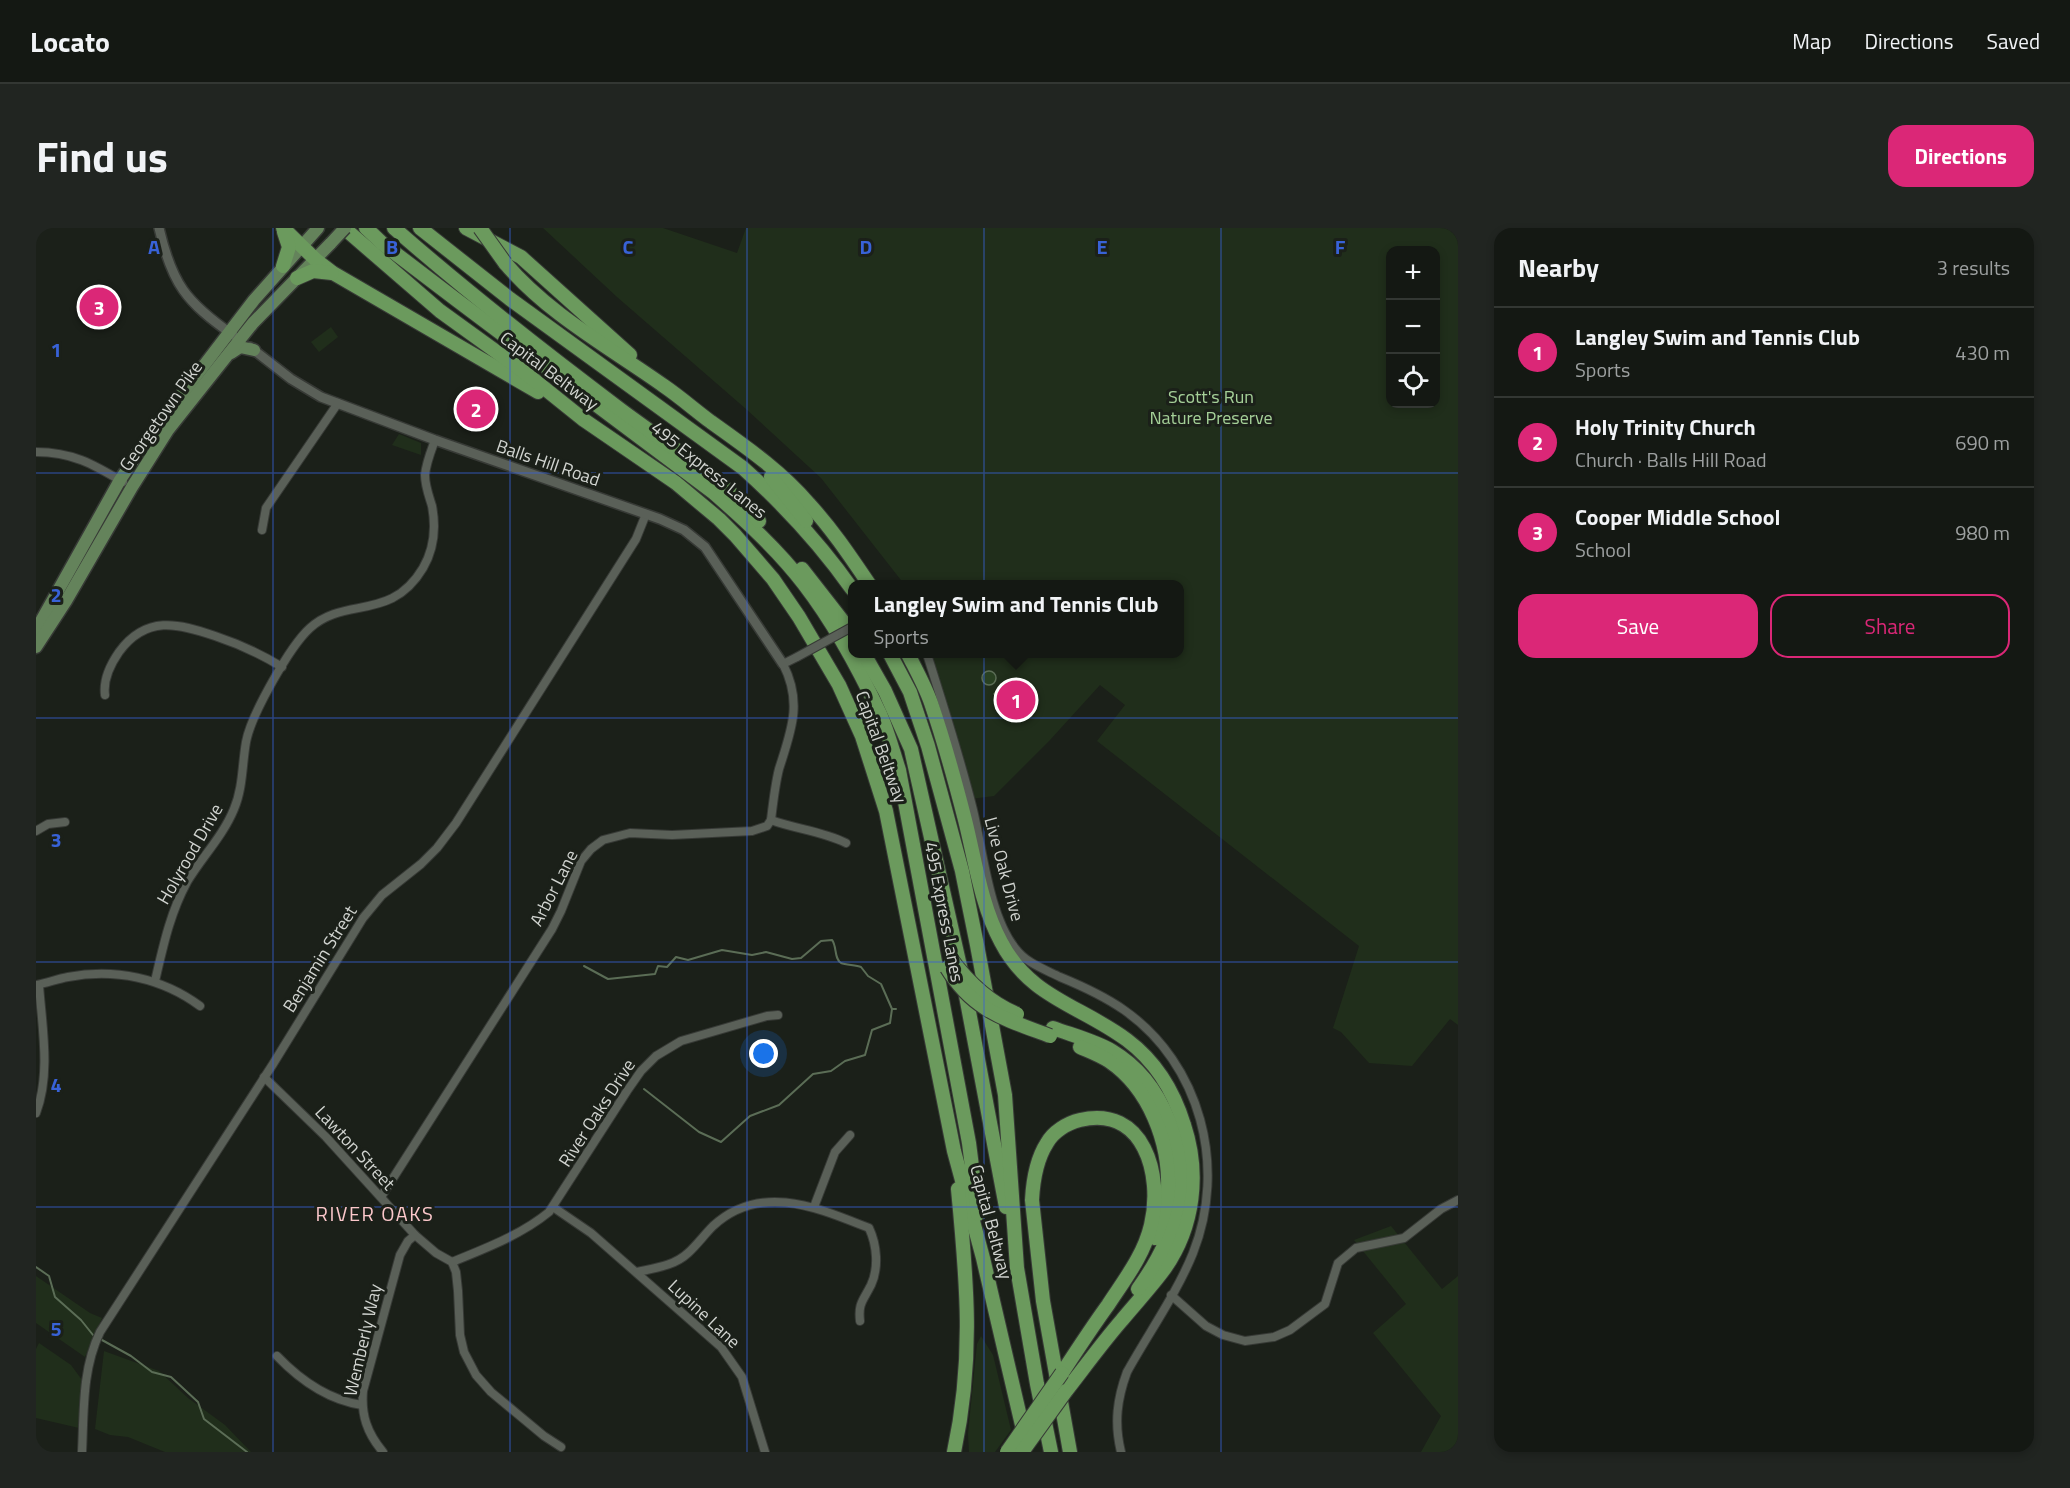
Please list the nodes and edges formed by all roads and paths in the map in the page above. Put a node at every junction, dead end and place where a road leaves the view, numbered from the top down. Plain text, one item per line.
1 (159, 228) edge
2 (282, 228) edge
3 (344, 228) edge
4 (366, 228) edge
5 (394, 228) edge
6 (420, 228) edge
7 (466, 228) edge
8 (480, 228) edge
9 (317, 229) edge
10 (301, 246) junction
11 (316, 260) junction
12 (283, 266) junction
13 (333, 273) junction
14 (297, 278) junction
15 (234, 336) junction
16 (254, 350) junction
17 (223, 359) junction
18 (665, 386) junction
19 (338, 403) junction
20 (584, 420) junction
21 (709, 420) junction
22 (435, 440) junction
23 (36, 452) edge
24 (120, 480) junction
25 (132, 487) junction
26 (646, 514) junction
27 (262, 530) dead end
28 (844, 577) junction
29 (866, 580) edge
30 (848, 583) edge
31 (848, 628) edge
32 (848, 629) edge
33 (36, 630) edge
34 (36, 647) edge
35 (848, 653) edge
36 (851, 658) edge
37 (866, 658) edge
38 (892, 658) edge
39 (910, 658) edge
40 (928, 658) edge
41 (783, 664) junction
42 (282, 667) junction
43 (105, 695) dead end
44 (911, 749) junction
45 (899, 770) junction
46 (771, 820) junction
47 (65, 822) dead end
48 (36, 831) edge
49 (846, 843) dead end
50 (949, 963) junction
51 (962, 975) junction
52 (155, 981) junction
53 (38, 985) edge
54 (200, 1006) dead end
55 (778, 1015) dead end
56 (1051, 1032) junction
57 (264, 1077) junction
58 (36, 1113) edge
59 (850, 1135) dead end
60 (954, 1151) junction
61 (381, 1197) junction
62 (1458, 1200) edge
63 (553, 1207) junction
64 (814, 1207) junction
65 (415, 1235) junction
66 (983, 1258) junction
67 (452, 1262) junction
68 (1017, 1268) junction
69 (637, 1272) junction
70 (1171, 1295) junction
71 (860, 1321) dead end
72 (277, 1356) dead end
73 (1062, 1373) junction
74 (1066, 1391) junction
75 (362, 1405) junction
76 (561, 1447) dead end
77 (82, 1452) edge
78 (383, 1452) edge
79 (765, 1452) edge
80 (954, 1452) edge
81 (1007, 1452) edge
82 (1022, 1452) edge
83 (1028, 1452) edge
84 (1051, 1452) edge
85 (1070, 1452) edge
86 (1120, 1452) edge

1 - 15 street, Balls Hill Road
2 - 10 highway
2 - 12 highway
3 - 11 main road, Georgetown Pike, bridge
3 - 20 highway, Capital Beltway
4 - 35 highway, 495 Express Lanes
5 - 31 highway, 495 Express Lanes
6 - 28 highway, Capital Beltway
7 - 18 highway
8 - 18 highway, bridge
9 - 10 main road, Georgetown Pike
10 - 11 highway
10 - 12 main road, Georgetown Pike
11 - 13 highway
11 - 14 main road, Georgetown Pike
12 - 15 main road, Georgetown Pike
13 - 14 highway
13 - 20 highway
14 - 15 main road, Georgetown Pike
15 - 16 street, Balls Hill Road
15 - 17 main road, Georgetown Pike
15 - 24 main road, Georgetown Pike
16 - 17 main road
16 - 19 street, Balls Hill Road
17 - 25 main road, Georgetown Pike
18 - 21 highway
19 - 22 street, Balls Hill Road
19 - 27 street
20 - 60 highway, Capital Beltway
21 - 28 highway
21 - 29 highway
22 - 26 street, Balls Hill Road
22 - 42 street, Holyrood Drive
23 - 24 street
24 - 25 street
24 - 33 main road, Georgetown Pike
25 - 34 main road, Georgetown Pike
26 - 41 street, Balls Hill Road
26 - 57 street, Benjamin Street
28 - 30 highway, Capital Beltway
32 - 41 street, bridge
36 - 45 highway, 495 Express Lanes
37 - 44 highway, 495 Express Lanes
38 - 68 highway, Capital Beltway
39 - 74 highway
40 - 70 street, Live Oak Drive
41 - 46 street, Balls Hill Road
42 - 43 street
42 - 52 street, Holyrood Drive
44 - 50 highway
44 - 51 highway, 495 Express Lanes
45 - 50 highway
45 - 66 highway, 495 Express Lanes
46 - 49 street
46 - 61 street, Arbor Lane
47 - 48 street
50 - 51 highway, bridge
50 - 56 highway, bridge
51 - 56 highway, bridge
51 - 68 highway, 495 Express Lanes
52 - 53 street
52 - 54 street
53 - 58 street
55 - 63 street, River Oaks Drive
56 - 73 highway
56 - 74 highway
57 - 61 street, Lawton Street
57 - 77 street, Benjamin Street
59 - 64 street
60 - 66 highway, Capital Beltway
60 - 80 highway
61 - 65 street, Lawton Street
62 - 70 street
63 - 67 street
63 - 69 street
64 - 69 street
64 - 71 street
65 - 67 street, Lawton Street
65 - 75 street, Wemberly Way
66 - 83 highway, Capital Beltway
67 - 76 street
68 - 84 highway, Capital Beltway
69 - 79 street, Lupine Lane
70 - 86 street, Live Oak Drive
72 - 75 street
73 - 81 highway, bridge
73 - 85 highway
74 - 82 highway, bridge
75 - 78 street, Wemberly Way

